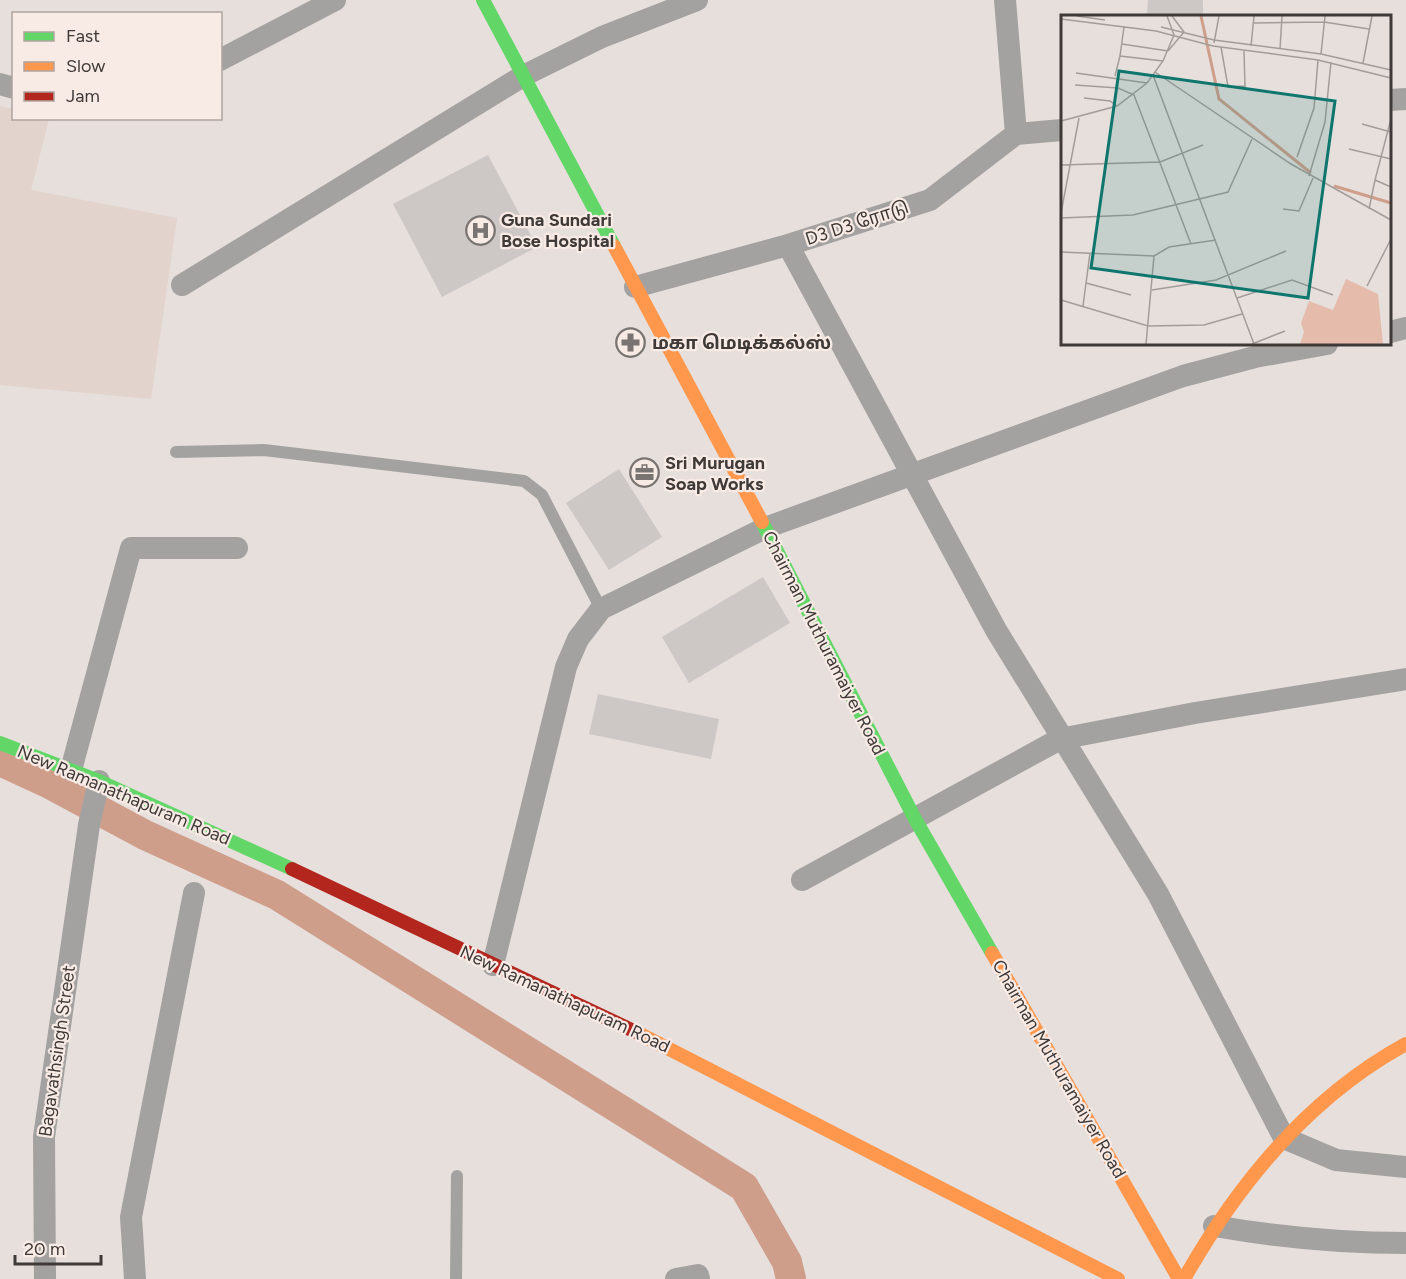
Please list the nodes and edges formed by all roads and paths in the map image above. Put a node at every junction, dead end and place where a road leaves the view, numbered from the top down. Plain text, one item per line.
1 (335, 0) edge
2 (483, 0) edge
3 (696, 0) edge
4 (1005, 0) edge
5 (222, 59) edge
6 (523, 76) junction
7 (1406, 99) edge
8 (1391, 100) edge
9 (1061, 130) edge
10 (1016, 134) junction
11 (788, 245) junction
12 (182, 285) dead end
13 (635, 287) junction
14 (1406, 328) edge
15 (1391, 332) edge
16 (1321, 345) edge
17 (176, 452) dead end
18 (912, 476) junction
19 (765, 528) junction
20 (237, 548) dead end
21 (601, 609) junction
22 (1406, 679) edge
23 (1060, 739) junction
24 (0, 743) edge
25 (71, 770) junction
26 (97, 788) junction
27 (915, 819) junction
28 (802, 880) dead end
29 (194, 893) dead end
30 (493, 965) junction
31 (1406, 1044) edge
32 (1386, 1055) junction
33 (1406, 1066) edge
34 (1284, 1138) junction
35 (1406, 1167) edge
36 (457, 1176) dead end
37 (1214, 1226) junction
38 (1406, 1243) edge
39 (45, 1279) edge
40 (135, 1279) edge
41 (456, 1279) edge
42 (676, 1279) edge
43 (699, 1279) edge
44 (1118, 1279) edge
45 (1179, 1279) edge
46 (1184, 1279) edge

1 - 5 street
2 - 6 main road, Chairman Muthuramaiyer Road
3 - 6 street
4 - 10 street
6 - 12 street
6 - 13 main road, Chairman Muthuramaiyer Road
7 - 8 street
9 - 10 street
10 - 11 street, D3 D3 ரோடு
11 - 13 street, D3 D3 ரோடு
11 - 18 street
13 - 19 main road, Chairman Muthuramaiyer Road
14 - 15 street
16 - 18 street
17 - 21 lane
18 - 19 street
18 - 23 street
19 - 21 street
19 - 27 main road, Chairman Muthuramaiyer Road
20 - 25 street
21 - 30 street
22 - 23 street
23 - 27 street
23 - 34 street
24 - 25 main road, New Ramanathapuram Road
25 - 26 main road, New Ramanathapuram Road
26 - 30 main road, New Ramanathapuram Road
26 - 39 street, Bagavathsingh Street
27 - 28 street
27 - 45 main road, Chairman Muthuramaiyer Road
29 - 40 street
30 - 44 main road, New Ramanathapuram Road
31 - 32 main road
32 - 33 street
32 - 34 main road
34 - 35 street
34 - 37 main road
36 - 41 lane
37 - 38 street
37 - 46 main road
42 - 43 street

